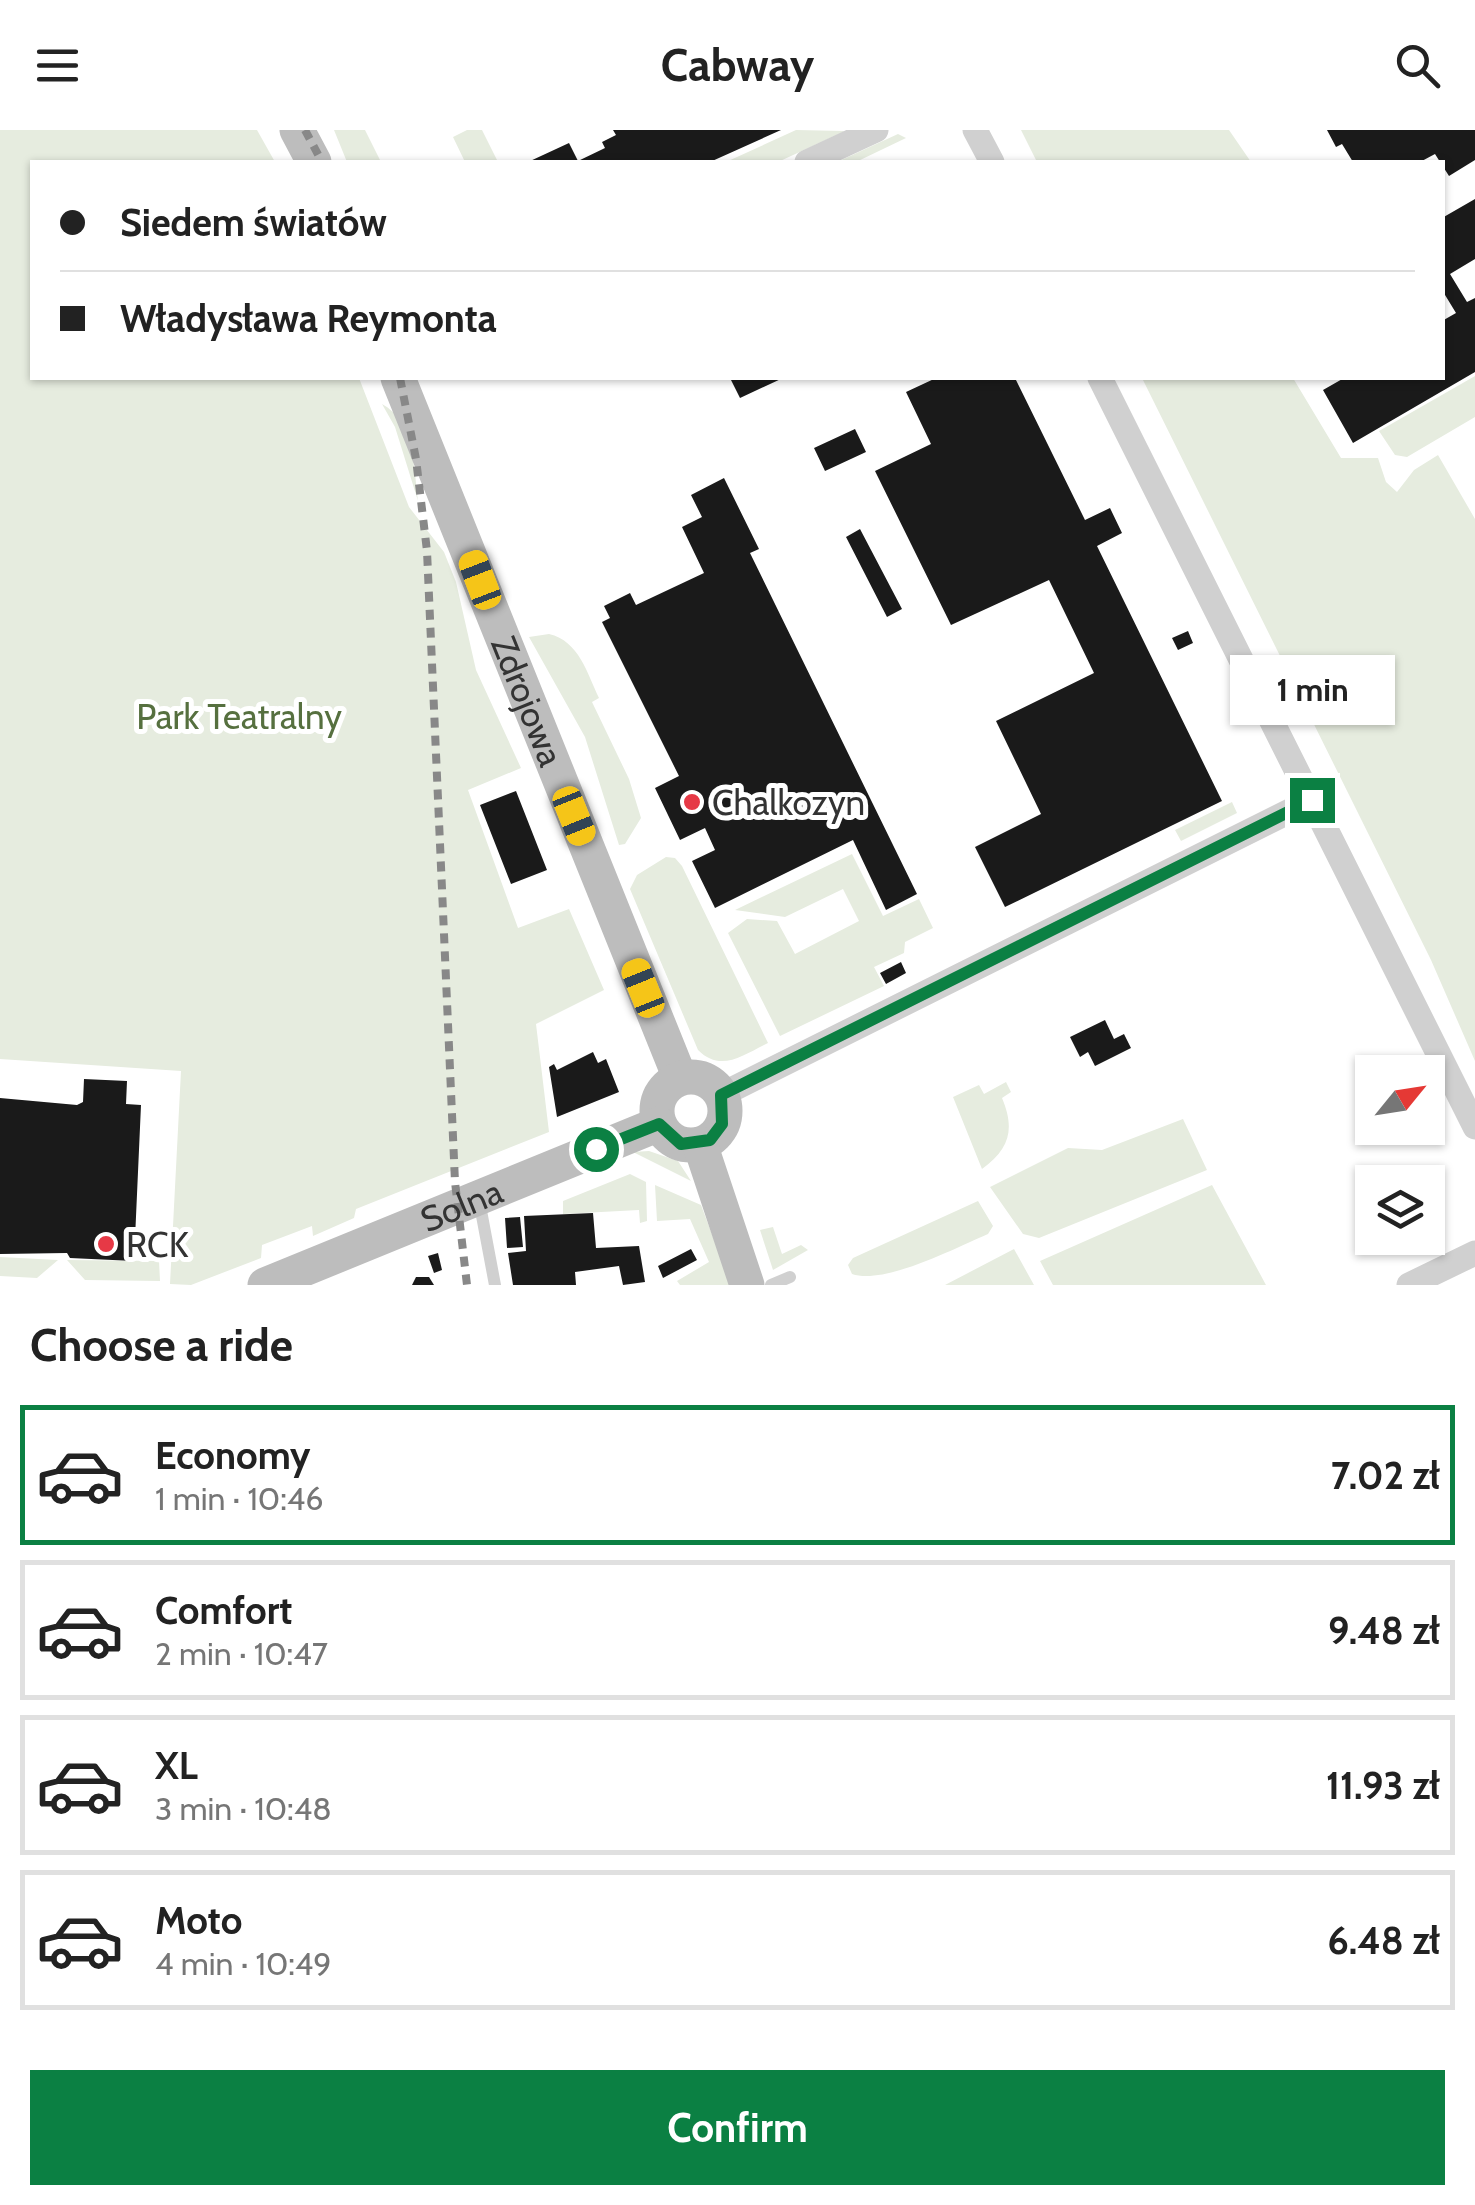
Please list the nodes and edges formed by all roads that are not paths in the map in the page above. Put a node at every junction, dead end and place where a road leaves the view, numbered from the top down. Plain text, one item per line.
1 (297, 130) edge
2 (876, 130) edge
3 (975, 130) edge
4 (313, 160) edge
5 (811, 160) edge
6 (991, 160) edge
7 (399, 380) edge
8 (1101, 380) edge
9 (1312, 800) junction
10 (680, 1078) junction
11 (721, 1095) junction
12 (659, 1124) junction
13 (1475, 1127) edge
14 (700, 1144) junction
15 (478, 1198) junction
16 (1475, 1252) edge
17 (790, 1277) dead end
18 (265, 1285) edge
19 (495, 1285) edge
20 (748, 1285) edge
21 (771, 1285) edge
22 (1409, 1285) edge

1 - 4 street
2 - 5 street
3 - 6 street
7 - 10 street, Zdrojowa
8 - 9 street
9 - 11 street
9 - 13 street
10 - 11 street
10 - 12 street
11 - 14 street
12 - 14 street
12 - 15 street, Solna
14 - 20 street
15 - 18 street, Solna
15 - 19 lane
16 - 22 street
17 - 21 lane

